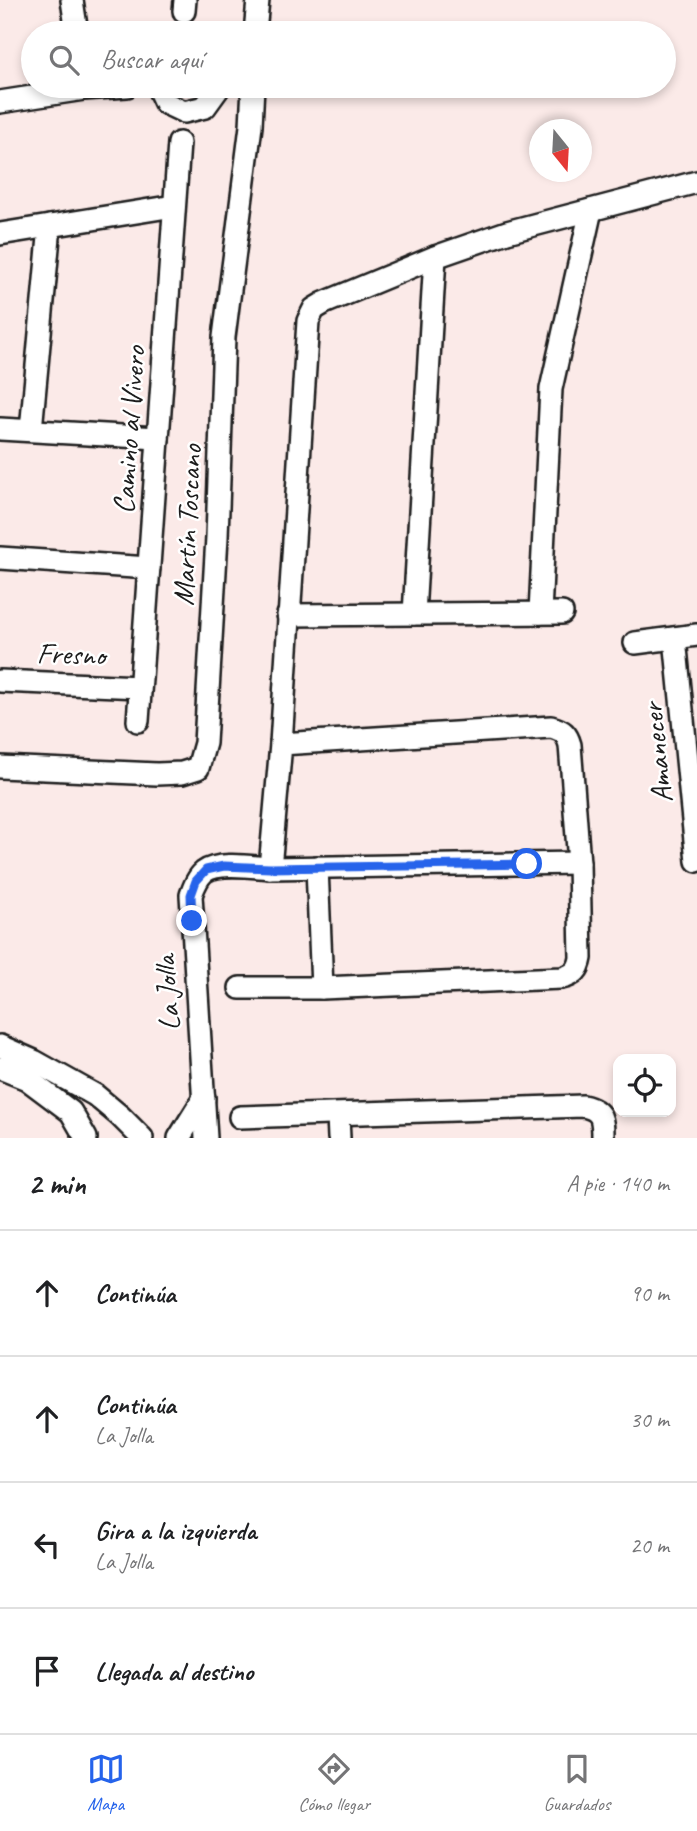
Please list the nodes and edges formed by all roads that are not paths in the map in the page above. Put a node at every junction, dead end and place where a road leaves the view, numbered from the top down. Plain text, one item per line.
1 (72, 0) edge
2 (258, 0) edge
3 (75, 21) edge
4 (256, 21) edge
5 (22, 98) edge
6 (163, 98) edge
7 (212, 98) edge
8 (252, 98) edge
9 (0, 102) edge
10 (179, 143) dead end
11 (697, 182) edge
12 (174, 206) junction
13 (591, 210) junction
14 (50, 226) junction
15 (0, 234) edge
16 (435, 257) junction
17 (0, 429) edge
18 (31, 430) junction
19 (158, 438) junction
20 (0, 558) edge
21 (149, 568) junction
22 (540, 613) junction
23 (562, 613) dead end
24 (414, 614) junction
25 (288, 615) junction
26 (697, 635) edge
27 (675, 638) junction
28 (635, 643) dead end
29 (0, 681) edge
30 (140, 687) junction
31 (138, 721) dead end
32 (281, 744) junction
33 (0, 767) edge
34 (693, 769) edge
35 (697, 861) edge
36 (579, 863) junction
37 (317, 867) junction
38 (270, 868) junction
39 (240, 988) dead end
40 (322, 988) junction
41 (0, 1045) edge
42 (0, 1068) edge
43 (31, 1070) junction
44 (204, 1098) junction
45 (338, 1115) junction
46 (240, 1117) dead end
47 (86, 1138) edge
48 (142, 1138) edge
49 (179, 1138) edge
50 (206, 1138) edge
51 (339, 1138) edge
52 (603, 1138) edge

1 - 3 street
2 - 4 street
5 - 9 street
6 - 7 street
8 - 33 street, Martín Toscano
10 - 12 street, Camino al Vivero
11 - 13 street
12 - 14 street
12 - 19 street, Camino al Vivero
13 - 16 street
13 - 22 street
14 - 15 street
14 - 18 street
16 - 24 street
16 - 25 street
17 - 18 street
18 - 19 street
19 - 21 street, Camino al Vivero
20 - 21 street
21 - 30 street, Camino al Vivero
22 - 23 street
22 - 24 street
24 - 25 street
25 - 32 street
26 - 27 street
27 - 28 street
27 - 34 street, Amanecer
29 - 30 street, Fresno
30 - 31 street, Camino al Vivero
32 - 36 street
32 - 38 street
34 - 35 street, Amanecer
36 - 37 street
36 - 40 street
37 - 38 street
37 - 40 street
38 - 44 street, La Jolla
39 - 40 street
41 - 43 street
42 - 43 street
43 - 47 street
43 - 48 street
44 - 49 street
44 - 50 street, La Jolla
45 - 46 street
45 - 51 street
45 - 52 street

